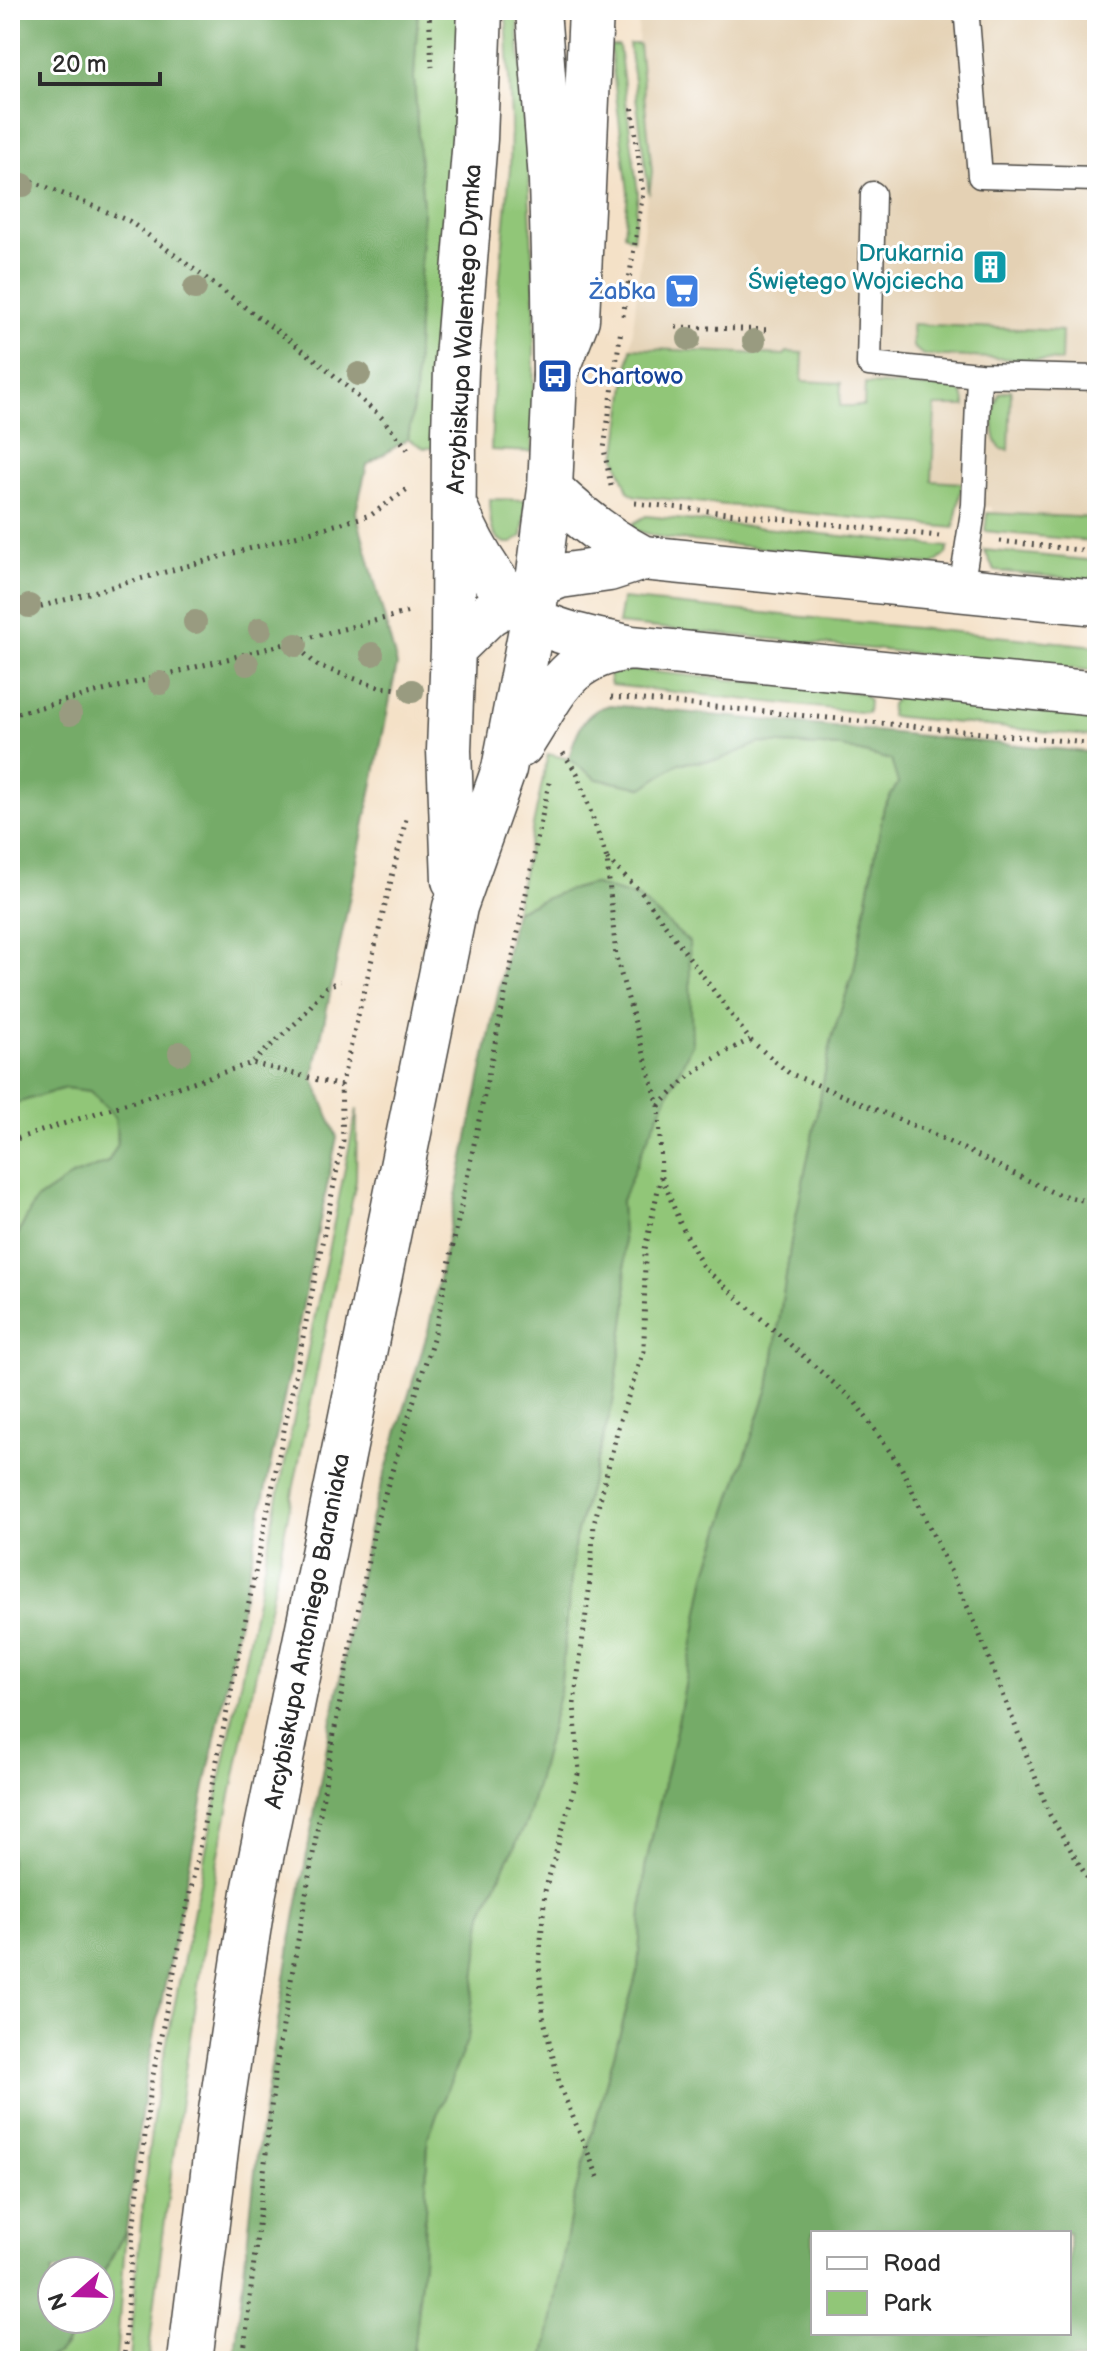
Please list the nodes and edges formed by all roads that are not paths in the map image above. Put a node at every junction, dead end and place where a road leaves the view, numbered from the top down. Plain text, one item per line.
1 (480, 10) edge
2 (538, 10) edge
3 (591, 10) edge
4 (967, 19) dead end
5 (1097, 179) edge
6 (873, 194) dead end
7 (979, 375) junction
8 (555, 376) junction
9 (1097, 378) edge
10 (550, 489) junction
11 (454, 501) junction
12 (643, 558) junction
13 (961, 589) junction
14 (528, 601) junction
15 (1097, 603) edge
16 (631, 648) junction
17 (453, 649) junction
18 (1097, 694) edge
19 (504, 769) junction
20 (455, 907) junction
21 (190, 2361) edge

1 - 11 street, Arcybiskupa Walentego Dymka
2 - 8 street
3 - 8 street
4 - 5 lane
6 - 7 lane
7 - 9 lane
7 - 13 lane
8 - 10 street
10 - 12 street
10 - 14 street
11 - 14 street
11 - 17 street, Arcybiskupa Walentego Dymka
12 - 13 street
12 - 14 street
13 - 15 street
14 - 16 street
14 - 17 street
14 - 19 street, Arcybiskupa Antoniego Baraniaka
16 - 18 street
16 - 19 street
17 - 20 street, Arcybiskupa Antoniego Baraniaka
19 - 20 street, Arcybiskupa Antoniego Baraniaka
20 - 21 street, Arcybiskupa Antoniego Baraniaka

